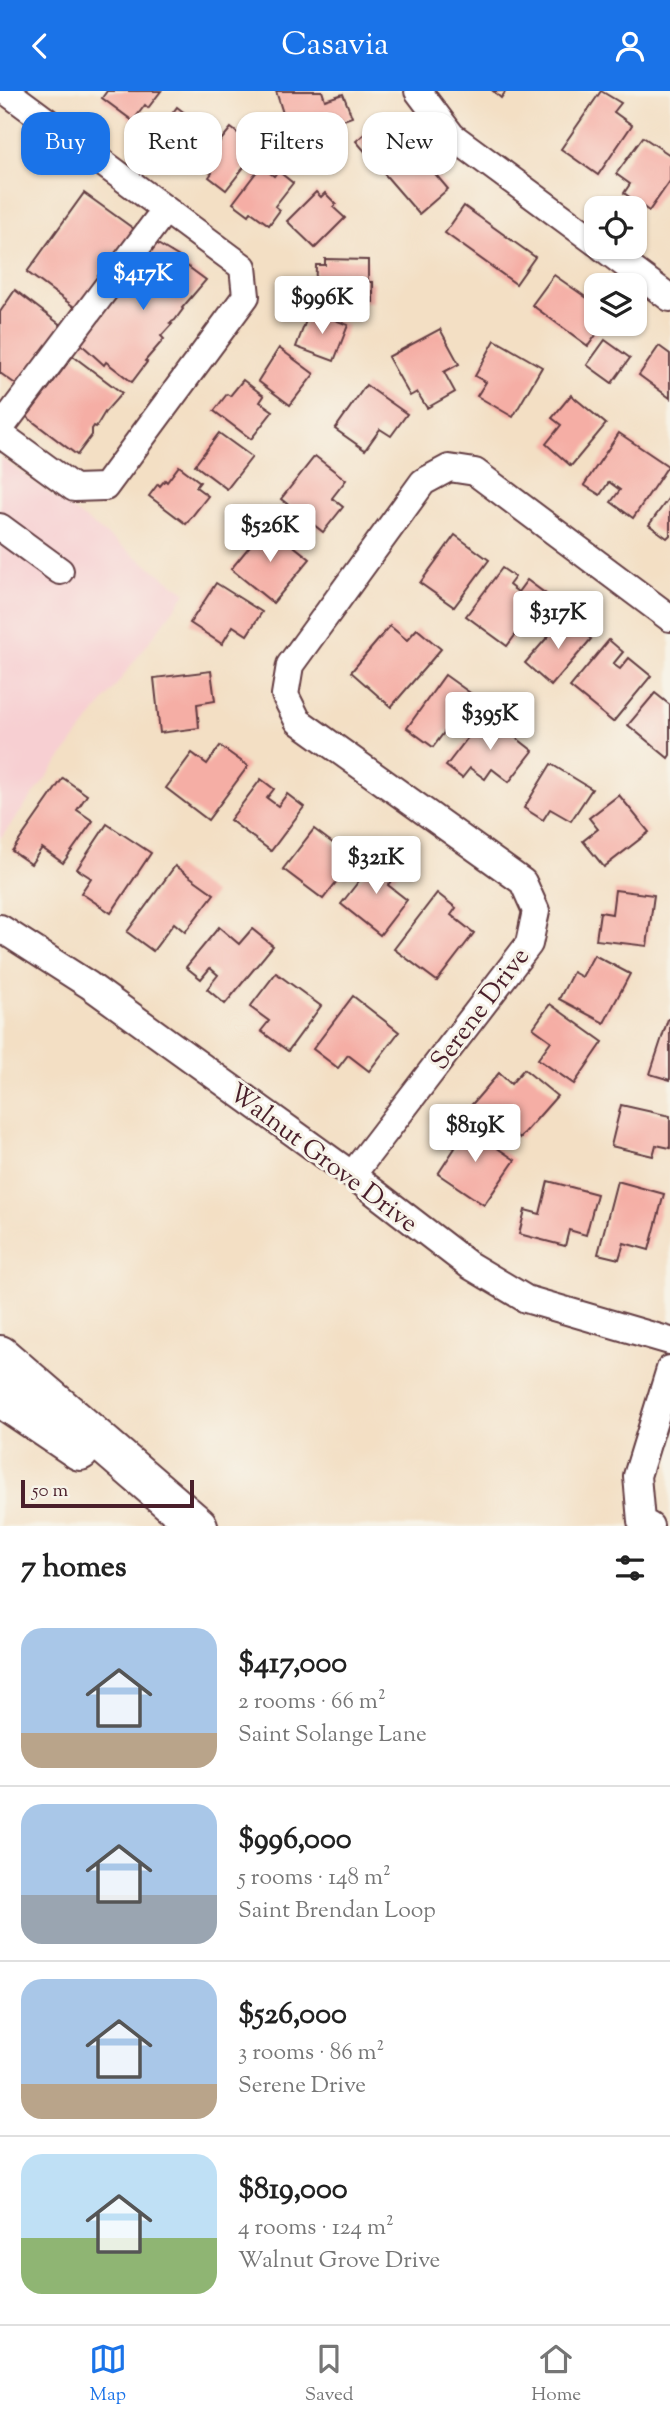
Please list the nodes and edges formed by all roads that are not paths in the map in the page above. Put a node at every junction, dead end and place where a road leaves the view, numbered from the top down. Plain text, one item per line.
1 (418, 91) edge
2 (6, 99) edge
3 (165, 210) junction
4 (584, 233) edge
5 (618, 259) edge
6 (670, 298) edge
7 (0, 432) edge
8 (0, 527) edge
9 (60, 571) dead end
10 (670, 618) edge
11 (0, 928) edge
12 (352, 1175) junction
13 (670, 1341) edge
14 (0, 1355) edge
15 (670, 1369) edge
16 (0, 1397) edge
17 (192, 1526) edge
18 (198, 1526) edge
19 (650, 1526) edge

1 - 4 street
2 - 3 street
3 - 7 street
3 - 7 street
5 - 6 street
8 - 9 street
10 - 12 street, Serene Drive
11 - 12 street, Walnut Grove Drive
12 - 13 street, Walnut Grove Drive
14 - 18 highway
15 - 19 street
16 - 17 highway

